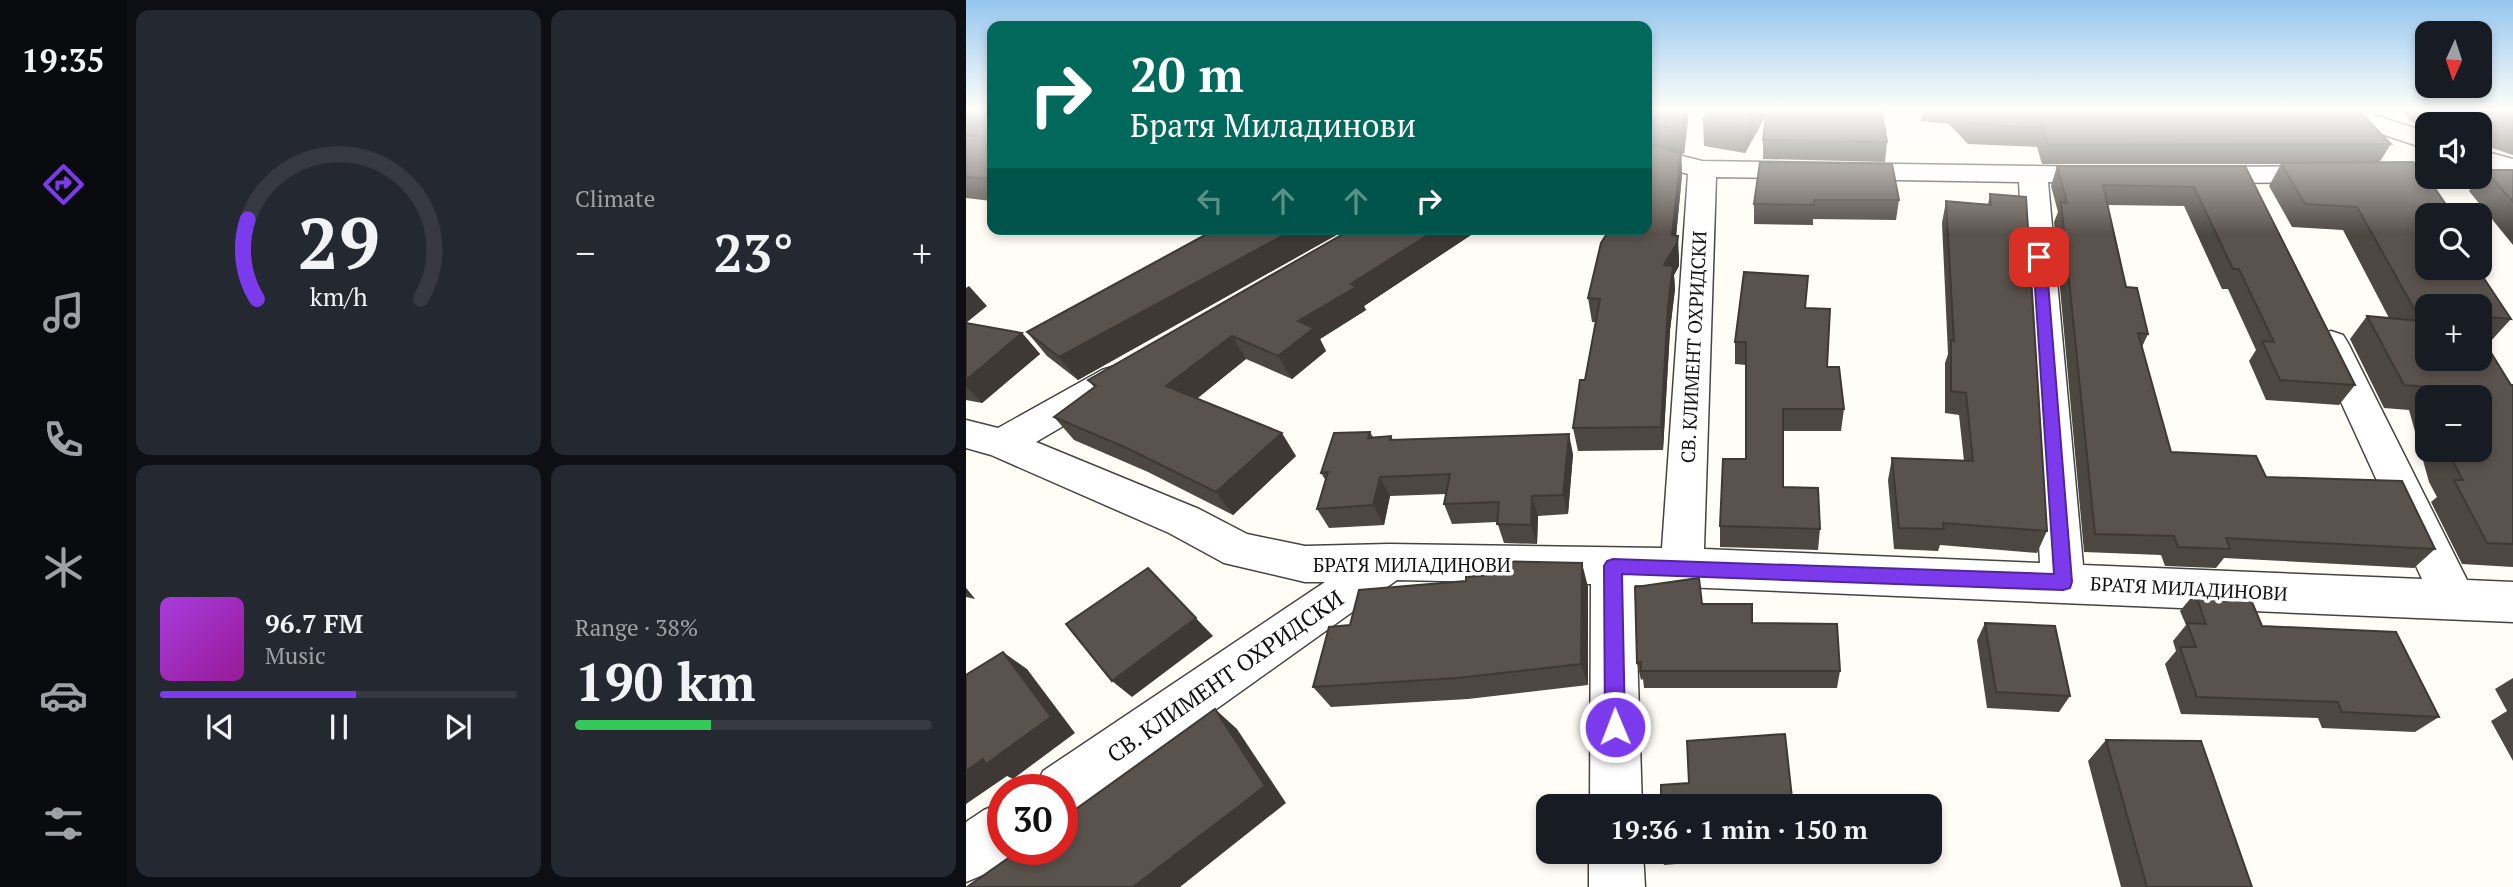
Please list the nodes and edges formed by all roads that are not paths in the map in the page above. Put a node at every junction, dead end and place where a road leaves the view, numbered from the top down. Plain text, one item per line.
1 (1652, 156) edge
2 (2492, 162) edge
3 (2513, 168) edge
4 (1702, 169) junction
5 (2415, 174) edge
6 (2492, 174) edge
7 (2513, 174) edge
8 (2034, 175) junction
9 (2127, 175) edge
10 (2167, 175) edge
11 (2247, 175) junction
12 (2264, 209) edge
13 (2318, 315) edge
14 (1147, 361) edge
15 (984, 439) edge
16 (1389, 562) junction
17 (1613, 566) junction
18 (1682, 568) junction
19 (2063, 582) junction
20 (2454, 600) junction
21 (2513, 602) edge
22 (1078, 777) edge
23 (1616, 794) edge
24 (987, 841) edge
25 (966, 855) edge
26 (1616, 864) edge
27 (1617, 887) edge

1 - 4 street
2 - 3 street
4 - 8 street
4 - 18 street, СВ. КЛИМЕНТ ОХРИДСКИ
5 - 11 street
6 - 7 street
8 - 9 street
8 - 19 street
10 - 11 street
11 - 12 street
13 - 20 street
14 - 15 street
15 - 16 street, БРАТЯ МИЛАДИНОВИ
16 - 17 street, БРАТЯ МИЛАДИНОВИ
16 - 22 street, СВ. КЛИМЕНТ ОХРИДСКИ
17 - 18 street, БРАТЯ МИЛАДИНОВИ
17 - 23 street
18 - 19 street, БРАТЯ МИЛАДИНОВИ
19 - 20 street, БРАТЯ МИЛАДИНОВИ
20 - 21 street, БРАТЯ МИЛАДИНОВИ
24 - 25 street
26 - 27 street

